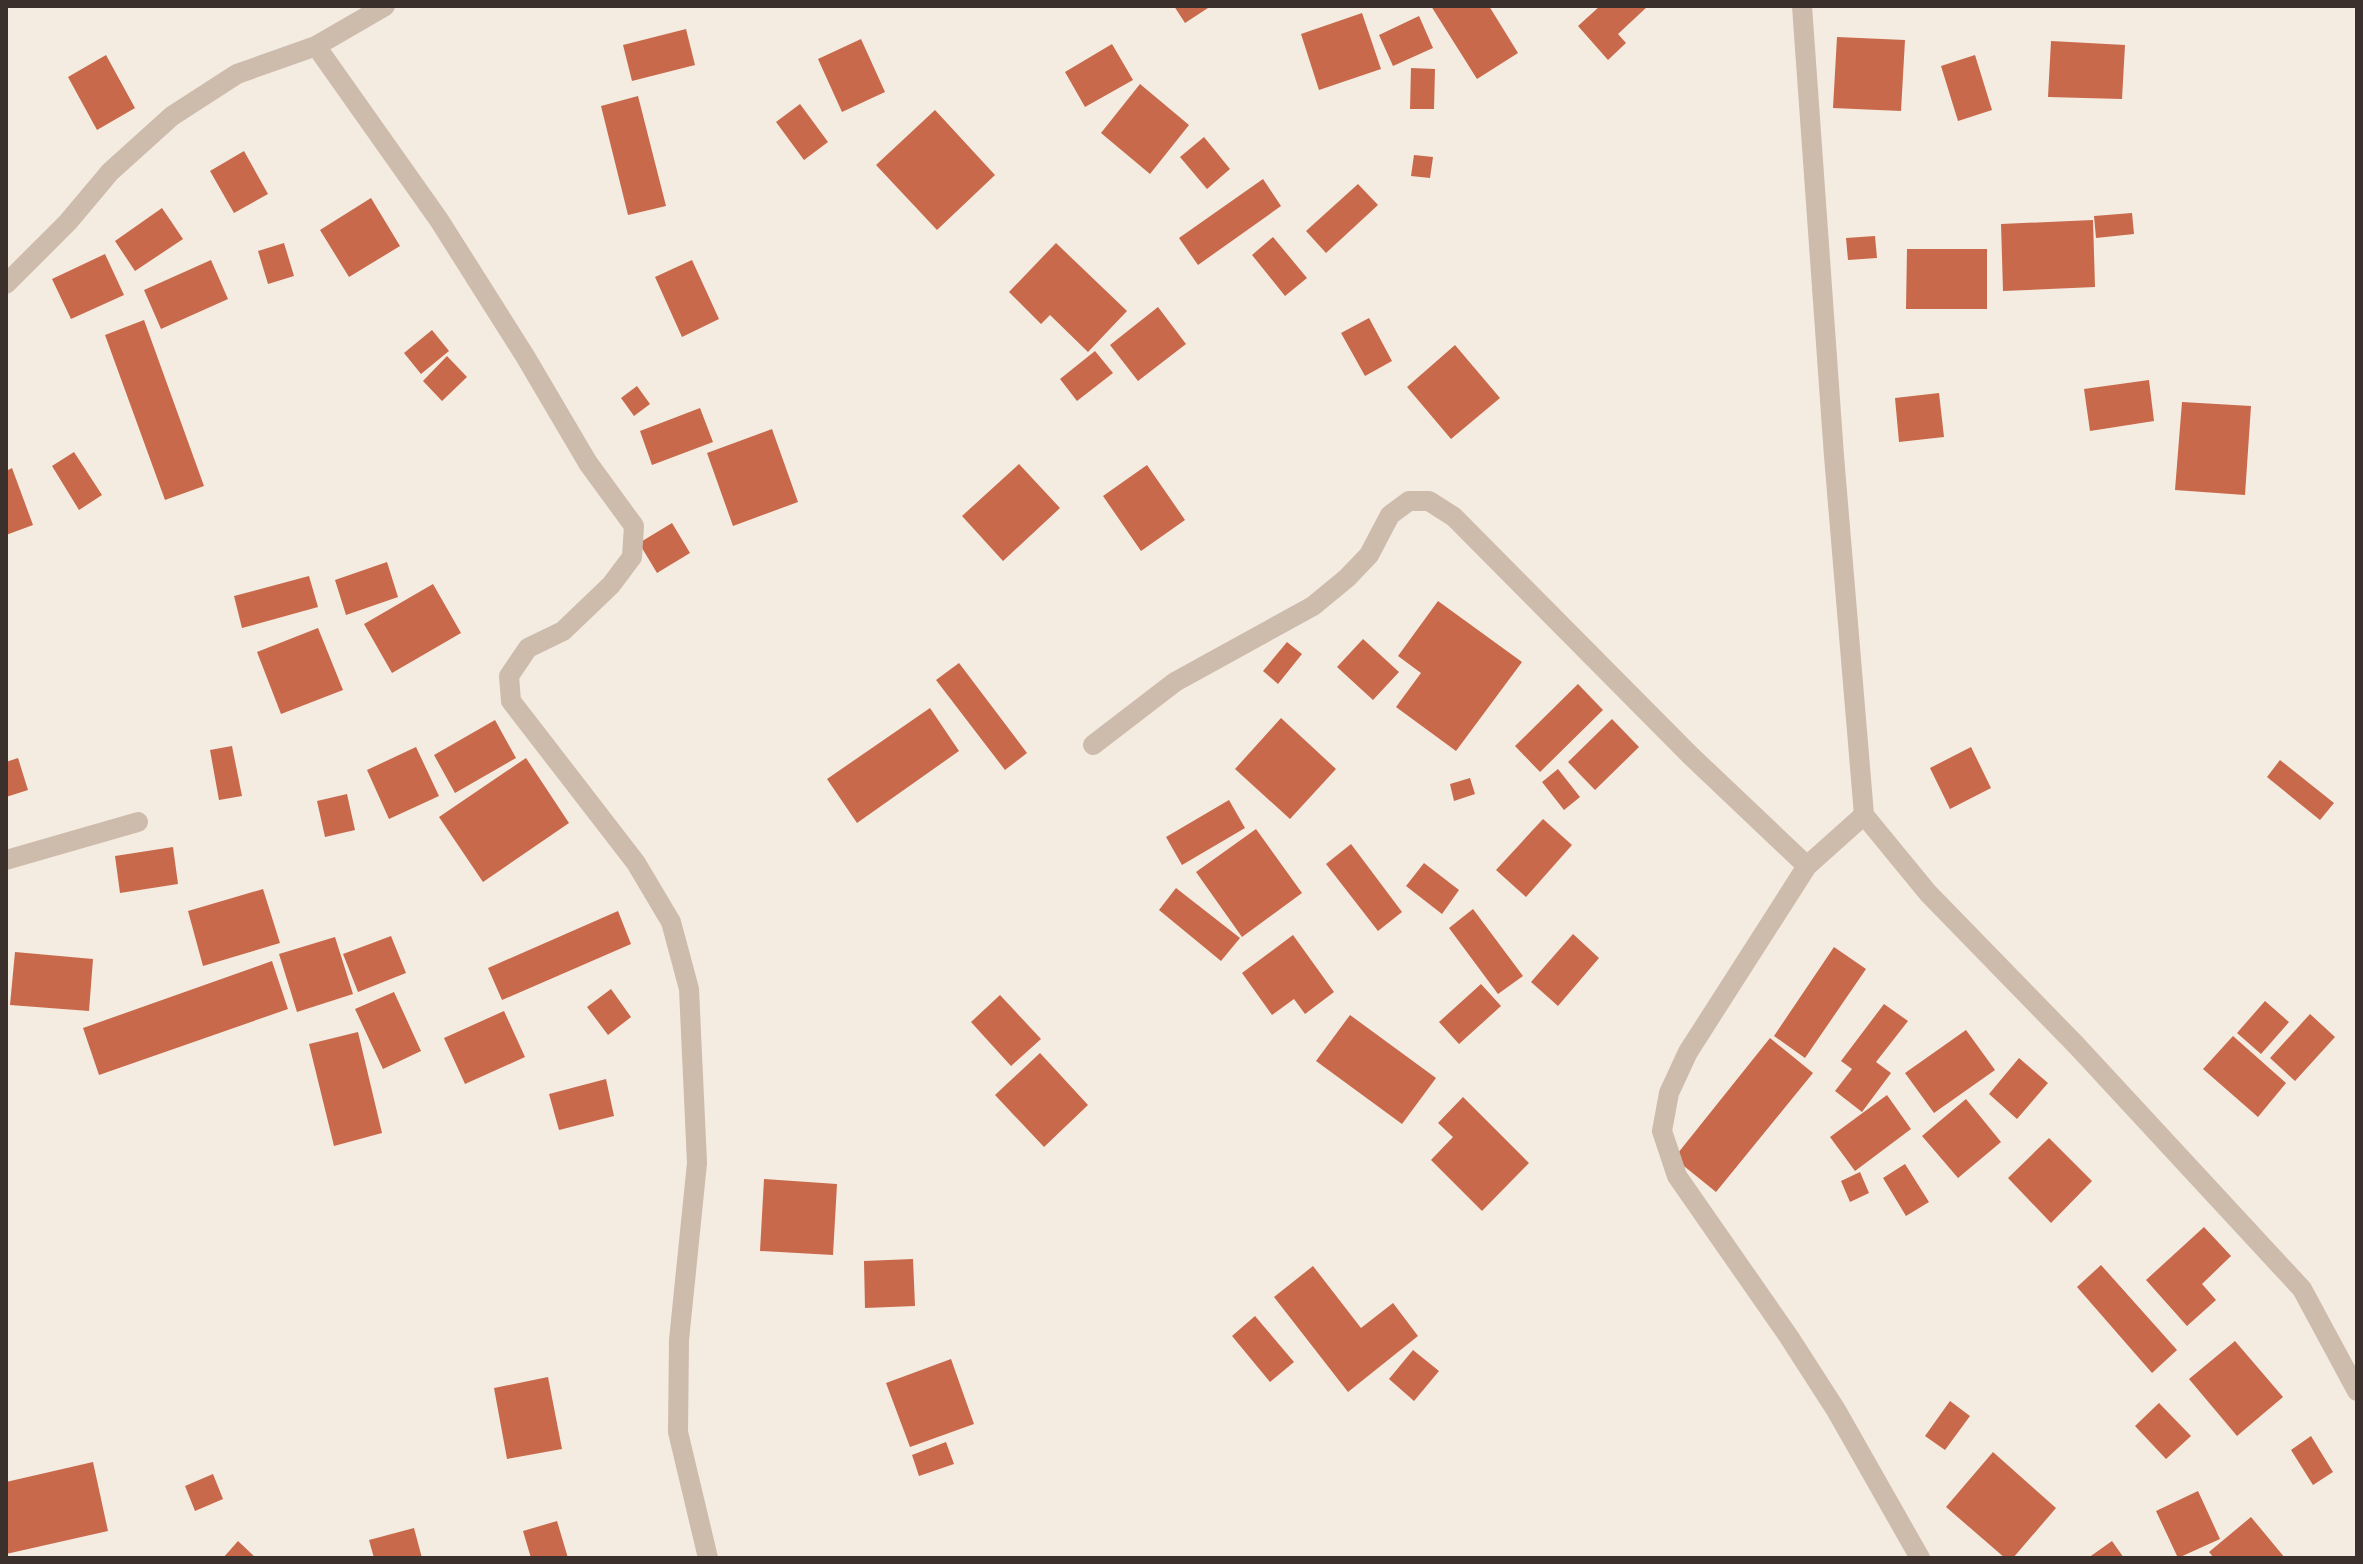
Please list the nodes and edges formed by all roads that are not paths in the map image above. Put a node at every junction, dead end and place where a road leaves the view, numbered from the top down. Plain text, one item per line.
1 (385, 6) edge
2 (1802, 6) edge
3 (316, 46) junction
4 (6, 284) edge
5 (1093, 745) dead end
6 (1864, 815) junction
7 (138, 822) dead end
8 (6, 860) edge
9 (1807, 866) junction
10 (2357, 1391) edge
11 (708, 1558) edge
12 (1920, 1558) edge

1 - 3 street
2 - 6 street
3 - 4 street
3 - 11 street
5 - 9 street
6 - 9 street
6 - 10 street
7 - 8 street
9 - 12 street

